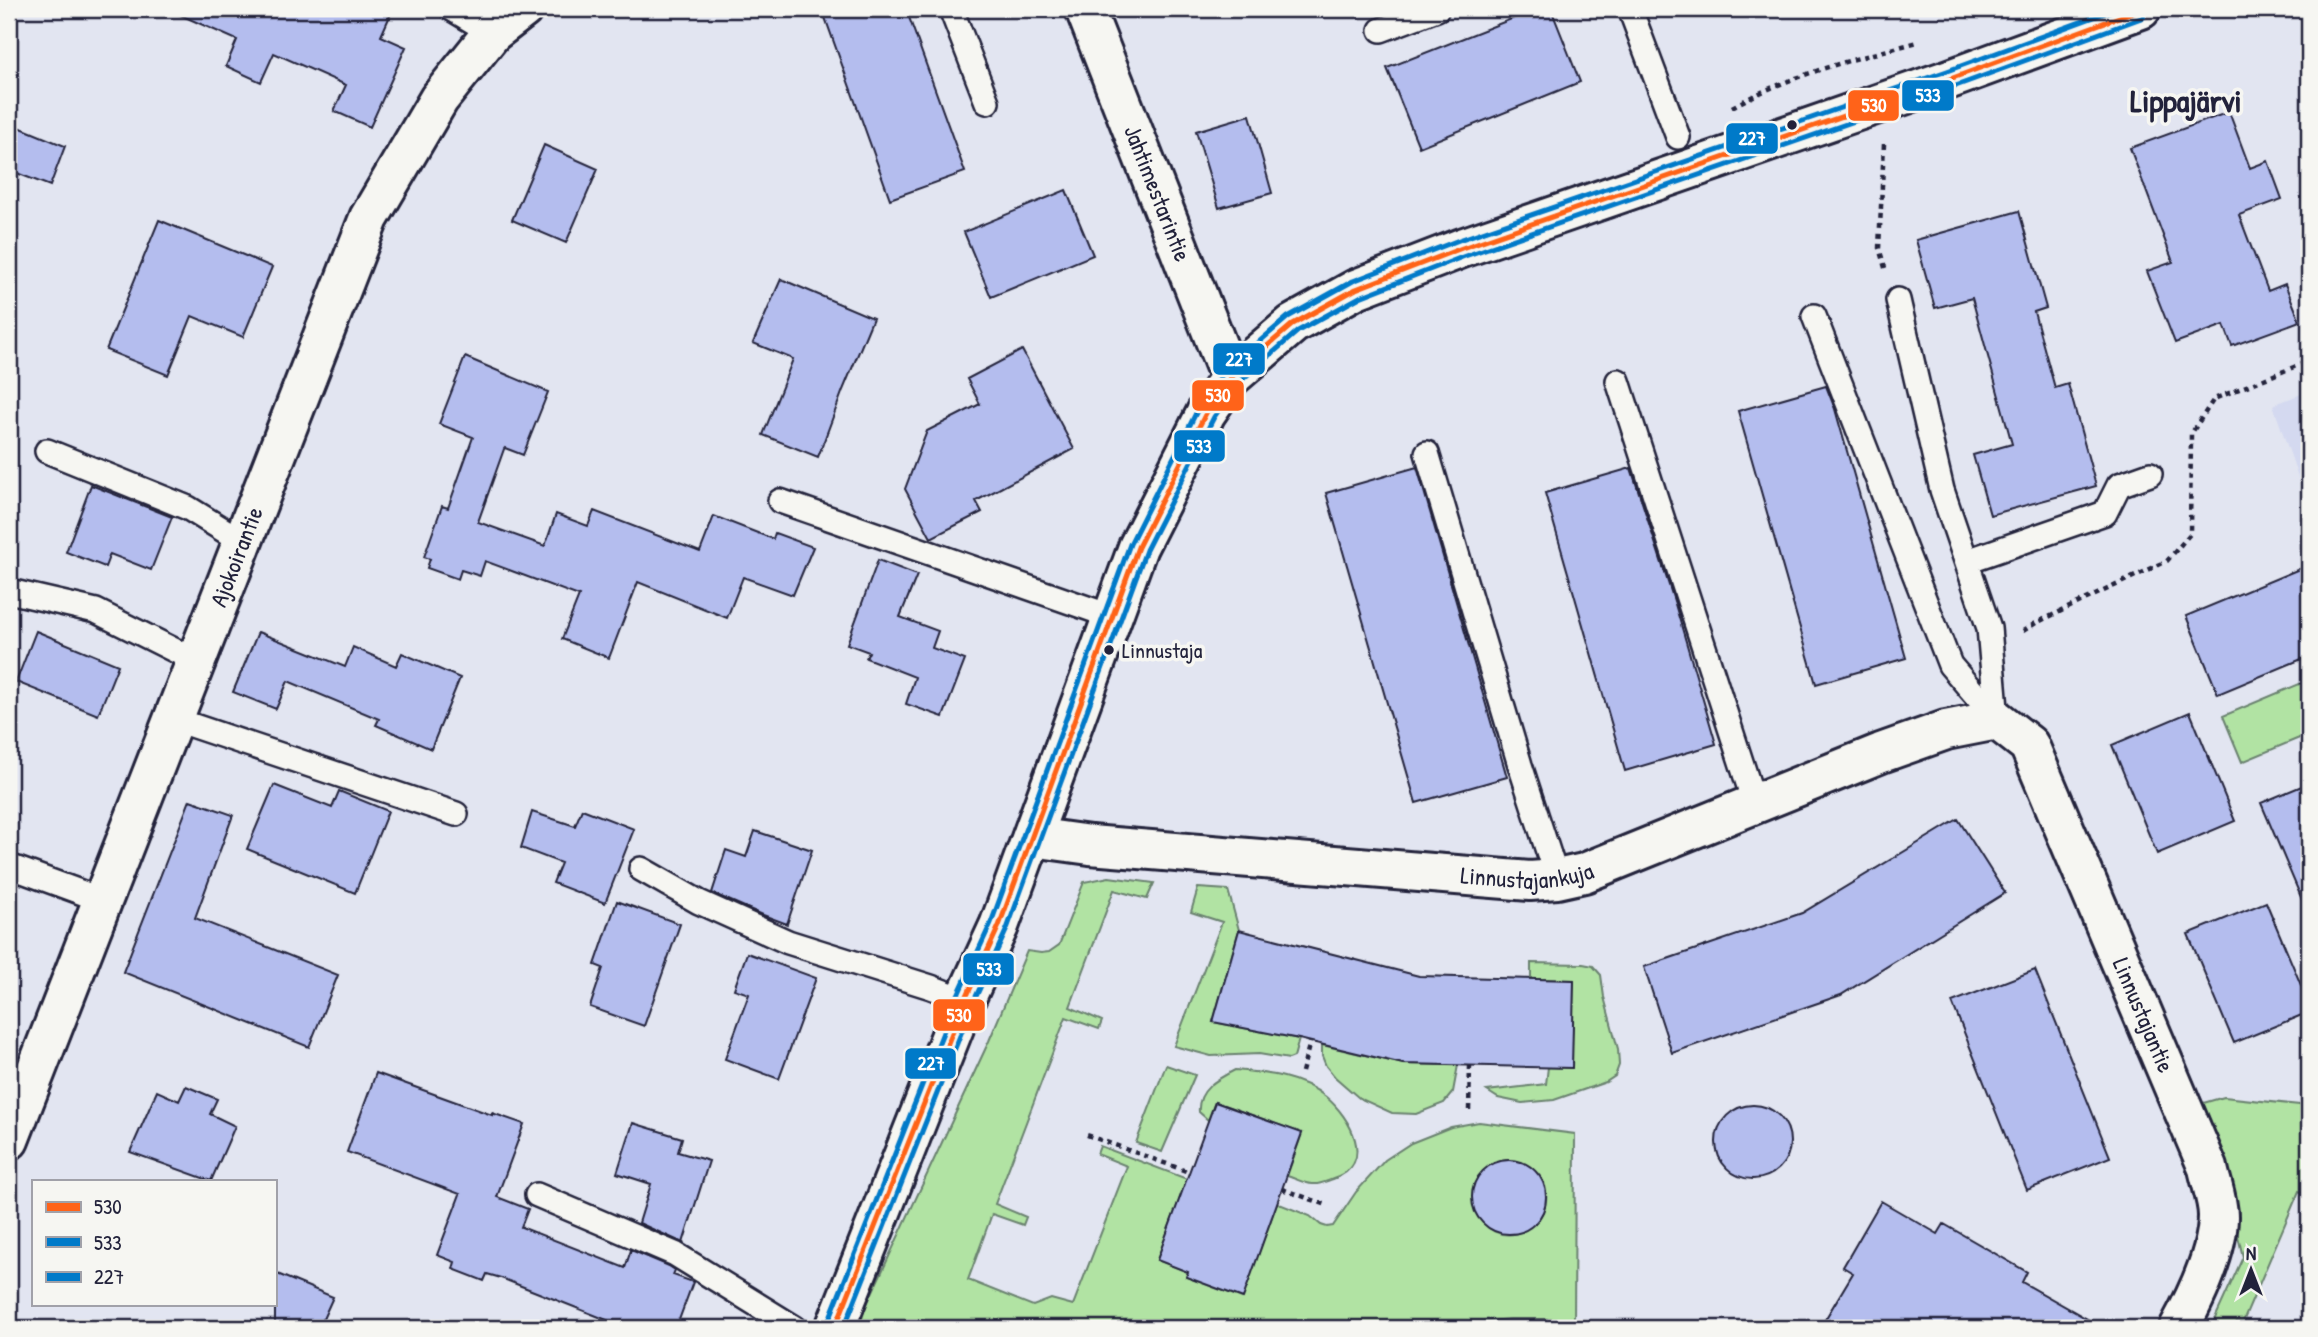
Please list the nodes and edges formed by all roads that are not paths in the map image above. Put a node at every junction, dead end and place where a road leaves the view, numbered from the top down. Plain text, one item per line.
1 (452, 9) edge
2 (523, 9) edge
3 (951, 9) edge
4 (1085, 9) edge
5 (1437, 9) edge
6 (1630, 9) edge
7 (2141, 9) edge
8 (1381, 30) dead end
9 (492, 33) junction
10 (987, 102) dead end
11 (1678, 137) road end
12 (1898, 300) road end
13 (1814, 316) dead end
14 (1230, 378) junction
15 (1618, 381) dead end
16 (47, 452) dead end
17 (1427, 453) dead end
18 (2150, 474) dead end
19 (780, 501) dead end
20 (243, 542) junction
21 (1967, 561) junction
22 (9, 591) edge
23 (1113, 617) junction
24 (196, 661) junction
25 (173, 719) junction
26 (1997, 720) junction
27 (1755, 805) junction
28 (456, 814) dead end
29 (1032, 837) junction
30 (9, 866) edge
31 (641, 869) dead end
32 (1557, 879) junction
33 (102, 900) junction
34 (965, 1000) junction
35 (9, 1140) edge
36 (537, 1195) dead end
37 (794, 1328) edge
38 (835, 1328) edge
39 (2179, 1328) edge

1 - 9 lane
2 - 9 street, Ajokoirantie
3 - 10 lane
4 - 14 street, Jahtimestarintie
5 - 8 lane
6 - 11 lane
7 - 14 street
9 - 20 street, Ajokoirantie
12 - 21 lane
13 - 26 lane
14 - 23 street
15 - 27 lane
16 - 20 lane
17 - 32 lane
18 - 21 lane
19 - 23 lane
20 - 24 street, Ajokoirantie
21 - 26 lane
22 - 24 lane
23 - 29 street
24 - 25 street, Ajokoirantie
25 - 28 lane
25 - 33 street, Ajokoirantie
26 - 27 street, Linnustajankuja
26 - 39 street, Linnustajantie
27 - 32 street, Linnustajankuja
29 - 32 street, Linnustajankuja
29 - 34 street
30 - 33 lane
31 - 34 lane
33 - 35 street, Ajokoirantie
34 - 38 street
36 - 37 lane

